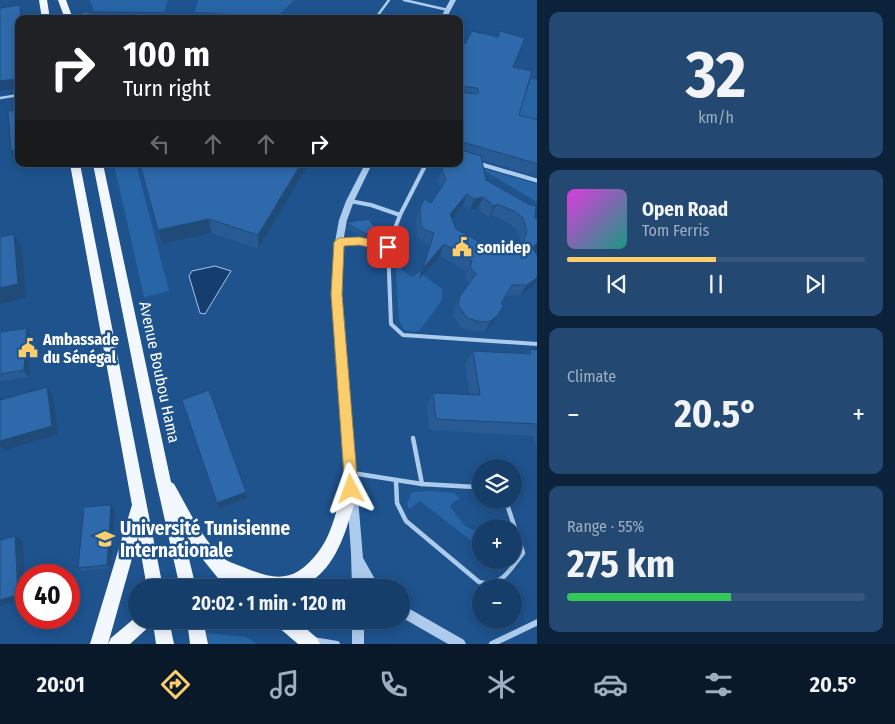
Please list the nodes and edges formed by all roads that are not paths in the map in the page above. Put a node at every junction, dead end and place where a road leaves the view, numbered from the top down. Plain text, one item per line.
1 (43, 0) edge
2 (62, 0) edge
3 (389, 0) edge
4 (404, 0) edge
5 (454, 0) edge
6 (448, 10) junction
7 (45, 15) edge
8 (66, 15) edge
9 (378, 15) edge
10 (445, 15) edge
11 (15, 96) edge
12 (0, 98) edge
13 (477, 164) edge
14 (76, 167) edge
15 (99, 167) edge
16 (367, 167) edge
17 (424, 167) edge
18 (537, 181) edge
19 (350, 201) junction
20 (400, 215) junction
21 (339, 242) junction
22 (388, 247) junction
23 (537, 344) edge
24 (413, 438) dead end
25 (350, 472) junction
26 (162, 476) junction
27 (396, 481) junction
28 (422, 484) junction
29 (472, 487) edge
30 (351, 489) junction
31 (139, 503) junction
32 (509, 509) edge
33 (357, 553) junction
34 (220, 566) junction
35 (153, 579) edge
36 (186, 579) edge
37 (231, 579) edge
38 (251, 579) edge
39 (296, 579) edge
40 (358, 579) edge
41 (369, 579) edge
42 (410, 616) edge
43 (537, 622) edge
44 (135, 629) edge
45 (162, 629) edge
46 (196, 629) edge
47 (294, 629) edge
48 (358, 629) edge
49 (308, 641) edge
50 (99, 644) edge
51 (117, 644) edge
52 (165, 644) edge
53 (199, 644) edge
54 (337, 644) edge
55 (358, 644) edge
56 (460, 644) edge
57 (491, 644) edge

1 - 7 main road
2 - 8 main road
3 - 9 lane
4 - 6 lane
5 - 6 street
6 - 10 street
11 - 12 lane
13 - 18 lane
14 - 31 main road
15 - 26 main road, Avenue Boubou Hama
16 - 19 street
17 - 20 lane
19 - 20 lane
19 - 21 street
20 - 22 lane
21 - 22 lane
21 - 25 street
22 - 23 lane
24 - 28 lane
25 - 27 lane
25 - 30 street
26 - 34 main road
26 - 36 main road, Avenue Boubou Hama
27 - 28 lane
27 - 32 lane
28 - 29 lane
30 - 33 street
30 - 39 main road
31 - 35 main road
31 - 50 main road
33 - 40 street
33 - 41 street
34 - 37 main road
34 - 38 main road
42 - 56 street
43 - 57 street
44 - 51 main road
45 - 52 main road
46 - 53 main road
47 - 49 main road
48 - 55 street
49 - 54 street

